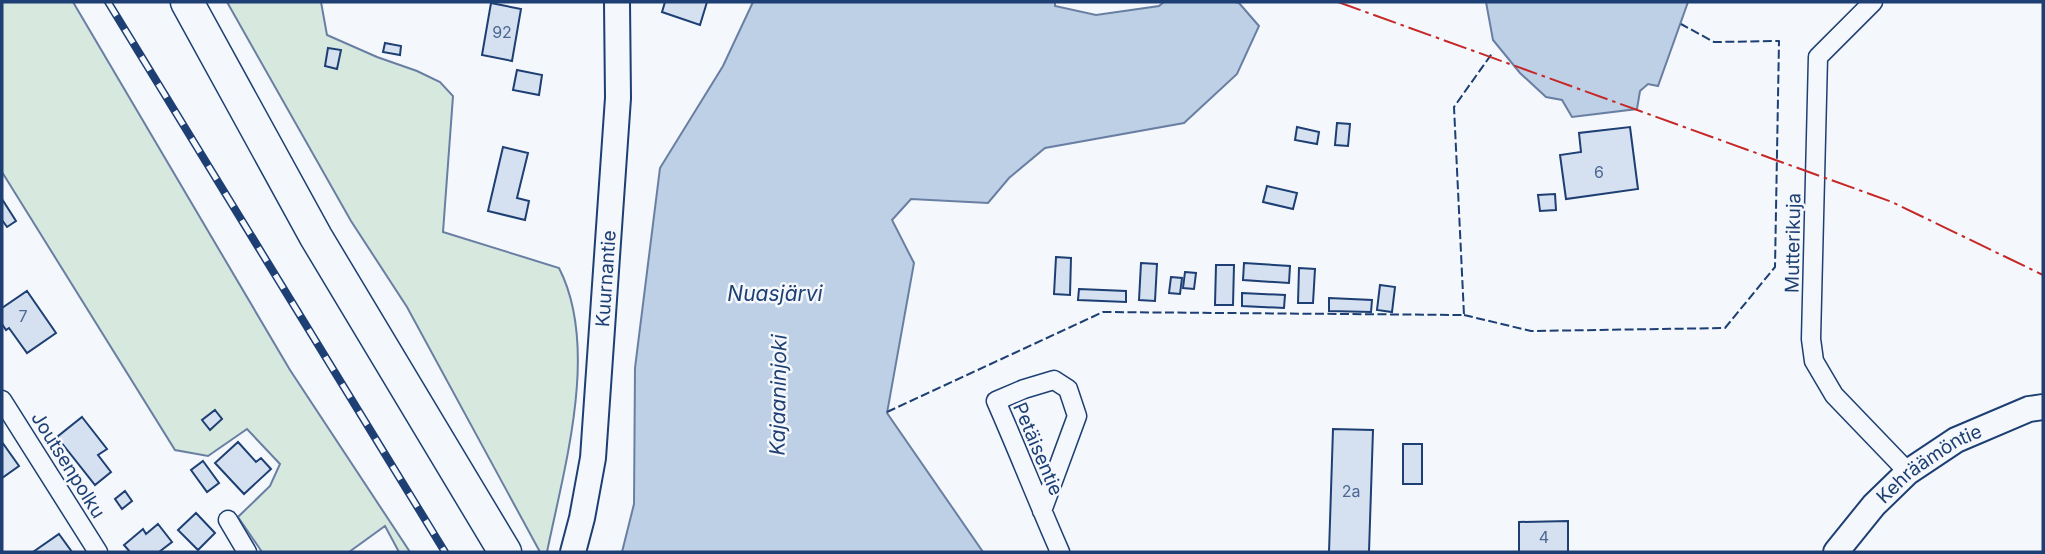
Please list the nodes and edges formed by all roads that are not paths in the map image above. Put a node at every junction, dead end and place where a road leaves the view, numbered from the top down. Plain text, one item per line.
1 (187, 2) edge
2 (617, 2) edge
3 (1873, 2) edge
4 (2, 400) edge
5 (2043, 407) edge
6 (1908, 472) junction
7 (1042, 511) junction
8 (228, 520) dead end
9 (98, 552) edge
10 (247, 552) edge
11 (505, 552) edge
12 (573, 552) edge
13 (1060, 552) edge
14 (1836, 552) edge

1 - 11 highway
2 - 12 street, Kuurnantie
3 - 6 street, Mutterikuja
4 - 9 street, Joutsenpolku
5 - 6 street, Kehräämöntie
6 - 14 street, Kehräämöntie
7 - 7 street, Petäisentie
7 - 13 street, Petäisentie
8 - 10 street

